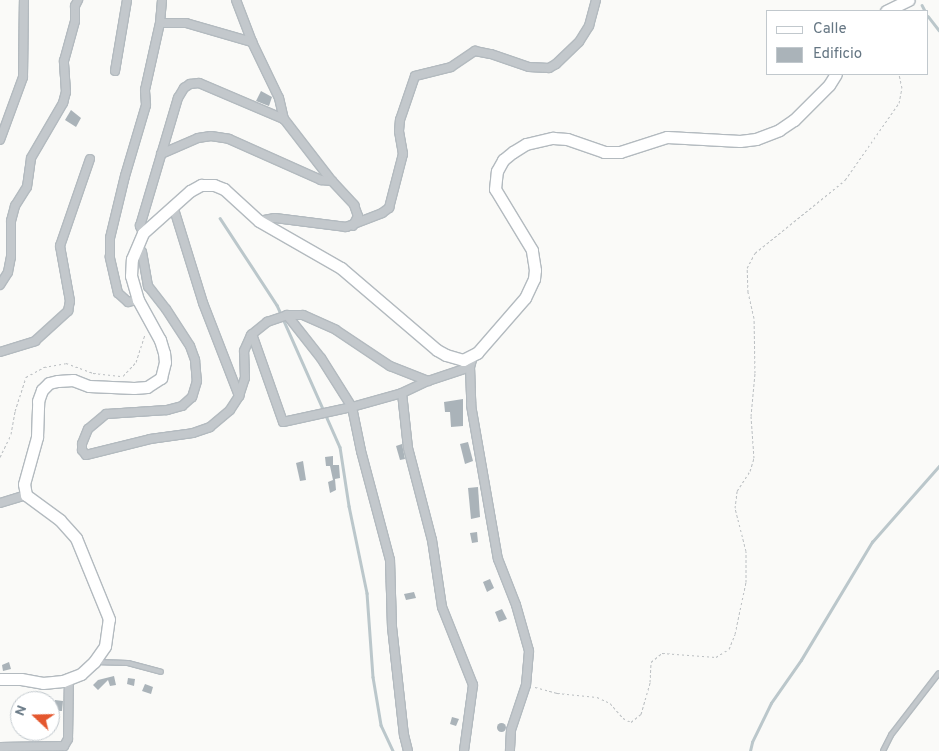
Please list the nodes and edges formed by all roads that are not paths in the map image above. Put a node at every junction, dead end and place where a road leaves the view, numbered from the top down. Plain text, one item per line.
1 (24, 0) edge
2 (78, 0) edge
3 (127, 0) edge
4 (162, 0) edge
5 (236, 0) edge
6 (596, 0) edge
7 (909, 0) edge
8 (888, 10) edge
9 (160, 23) junction
10 (252, 42) junction
11 (115, 71) dead end
12 (835, 75) edge
13 (284, 119) junction
14 (0, 140) edge
15 (161, 154) junction
16 (90, 159) dead end
17 (332, 181) junction
18 (173, 206) junction
19 (259, 221) junction
20 (353, 226) junction
21 (143, 233) junction
22 (137, 248) junction
23 (0, 285) edge
24 (138, 300) junction
25 (287, 315) junction
26 (252, 334) junction
27 (0, 352) edge
28 (472, 362) junction
29 (428, 380) junction
30 (402, 393) junction
31 (239, 396) junction
32 (352, 407) junction
33 (26, 495) junction
34 (0, 503) edge
35 (94, 662) junction
36 (162, 672) dead end
37 (939, 673) edge
38 (69, 678) junction
39 (0, 679) edge
40 (0, 746) edge
41 (408, 751) edge
42 (464, 751) edge
43 (510, 751) edge
44 (883, 751) edge

1 - 14 street
2 - 23 street
3 - 11 street
4 - 9 street
5 - 10 street
6 - 20 street
7 - 8 main road
9 - 10 street
9 - 24 street
10 - 13 street
12 - 28 main road
13 - 15 street
13 - 17 street
15 - 17 street
15 - 21 street
16 - 27 street
17 - 20 street
18 - 19 main road
18 - 21 main road
18 - 31 street
19 - 20 street
19 - 28 main road
21 - 22 main road
22 - 24 main road
22 - 31 street
24 - 33 main road
25 - 26 street
25 - 29 street
25 - 32 street
26 - 31 street
26 - 32 street
28 - 29 street
28 - 43 street
29 - 30 street
30 - 32 street
30 - 42 street
32 - 41 street
33 - 34 street
33 - 35 main road
35 - 36 lane
35 - 38 main road
37 - 44 lane
38 - 39 main road
38 - 40 street

